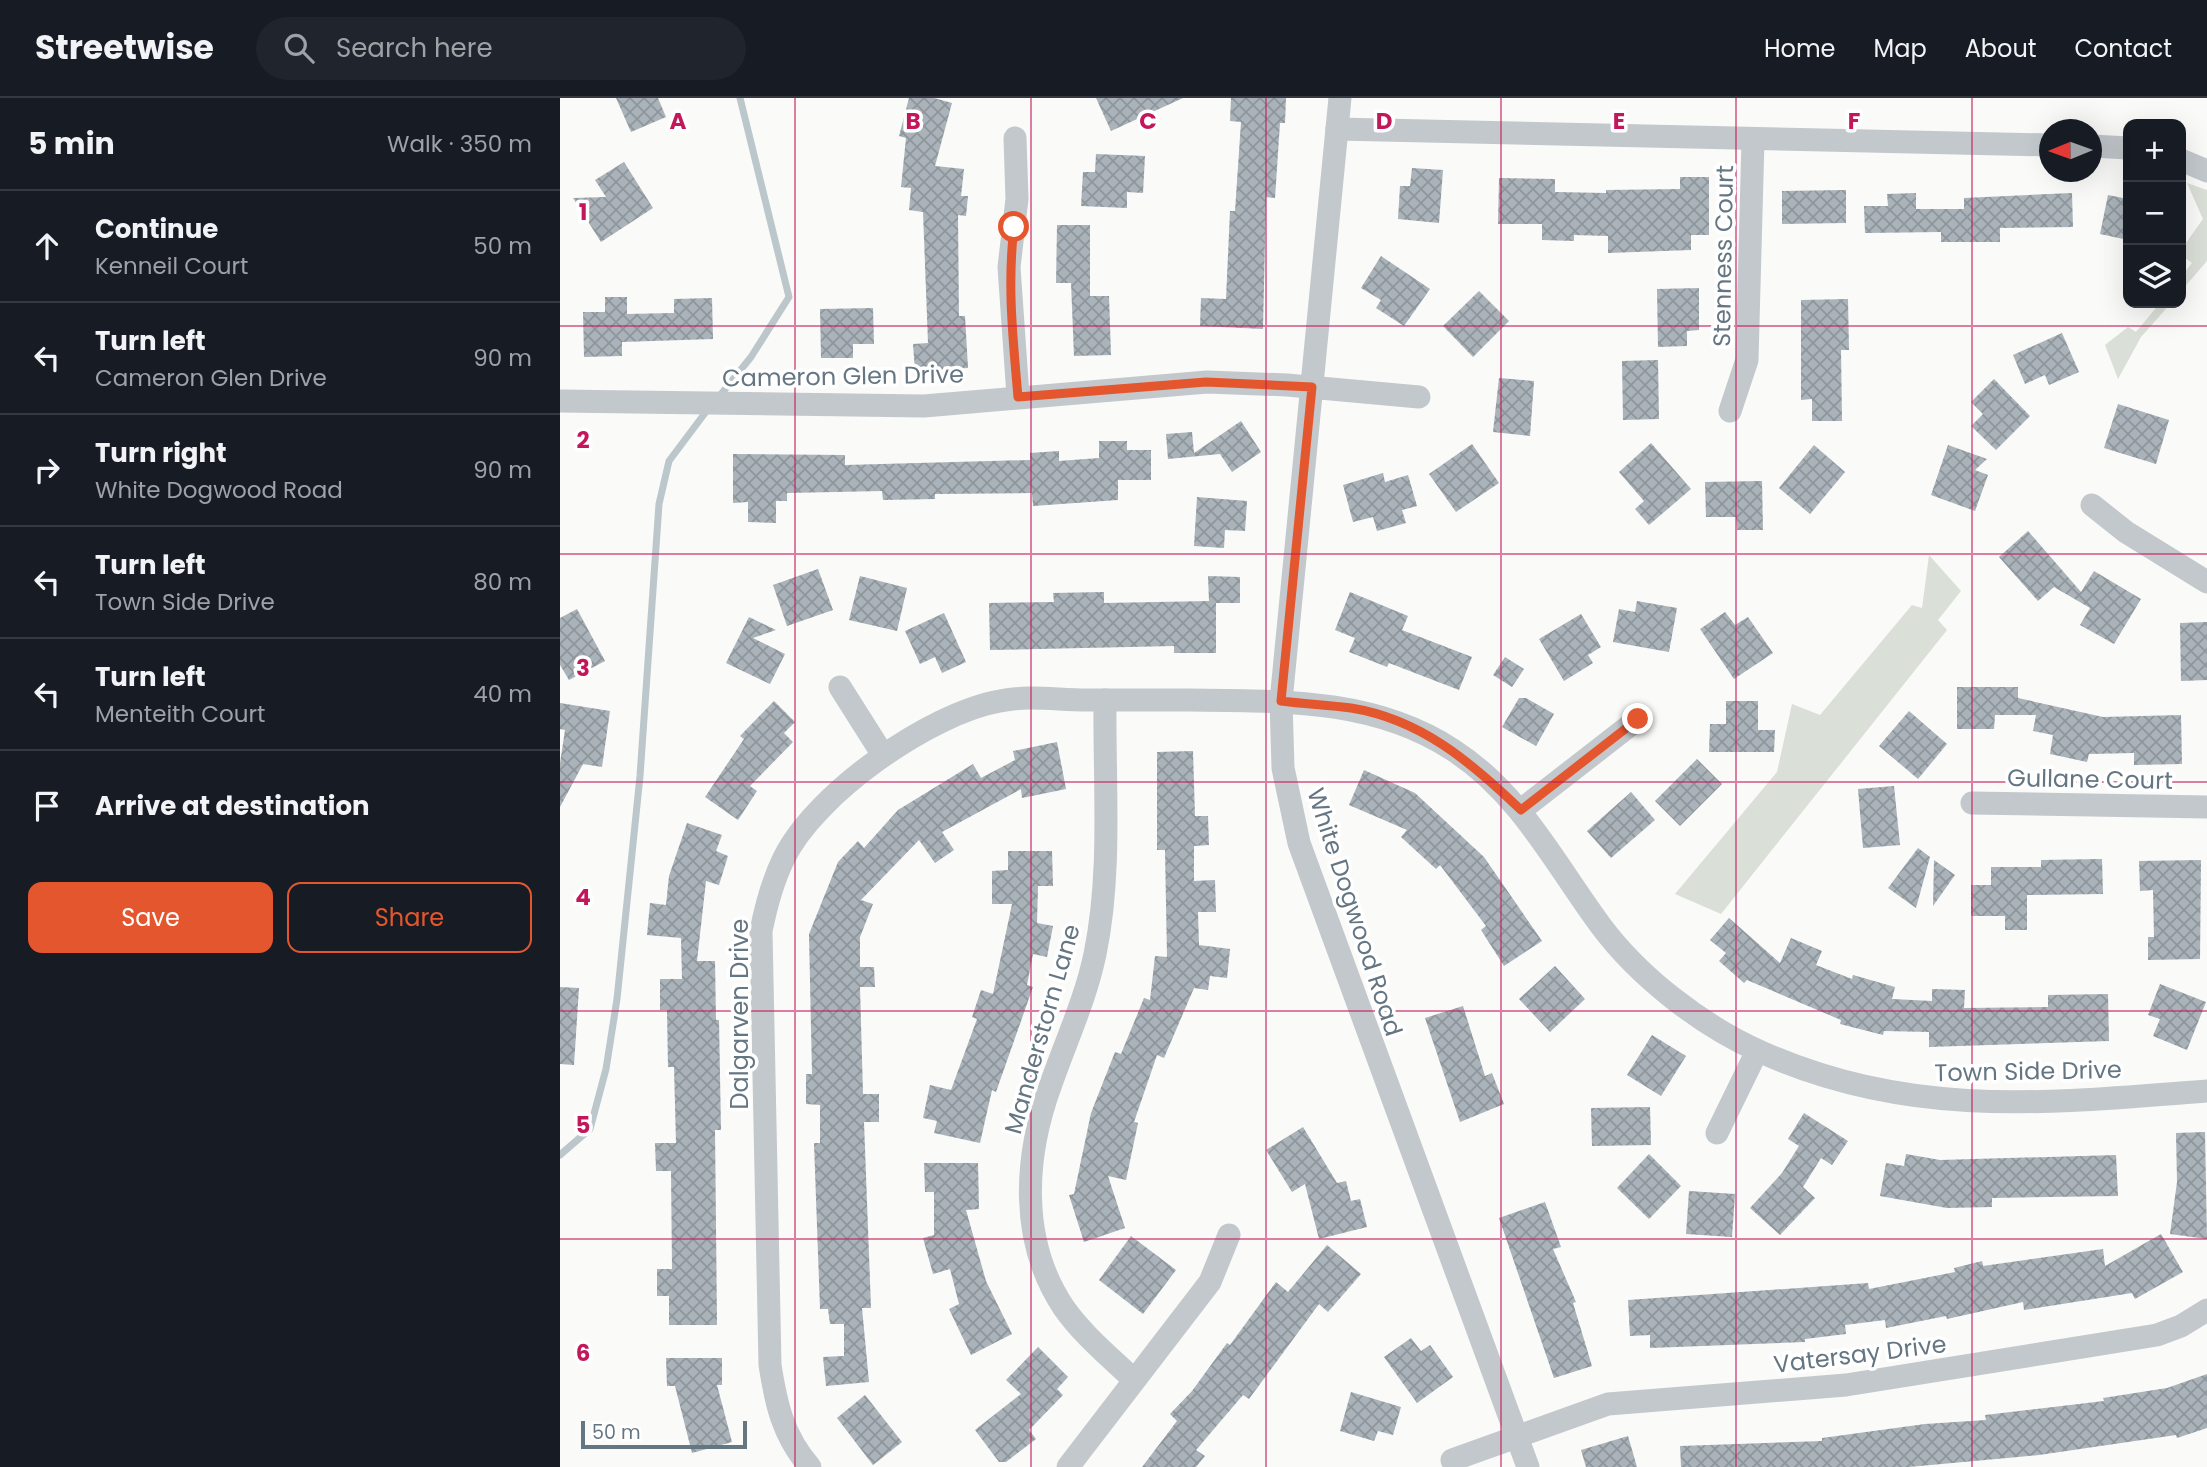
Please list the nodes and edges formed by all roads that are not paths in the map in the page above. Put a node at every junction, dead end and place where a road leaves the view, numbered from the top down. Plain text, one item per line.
1 (1340, 98) edge
2 (1338, 129) junction
3 (1015, 138) dead end
4 (1753, 140) junction
5 (2039, 145) edge
6 (2102, 147) edge
7 (2123, 148) edge
8 (2186, 162) edge
9 (2207, 171) edge
10 (1312, 387) junction
11 (1018, 397) junction
12 (1419, 397) dead end
13 (560, 401) edge
14 (1730, 411) dead end
15 (2092, 505) dead end
16 (2207, 582) edge
17 (841, 687) dead end
18 (1105, 700) junction
19 (1281, 701) junction
20 (1638, 719) dead end
21 (883, 755) junction
22 (1972, 803) dead end
23 (2207, 807) edge
24 (1521, 810) junction
25 (1757, 1051) junction
26 (2207, 1091) edge
27 (1717, 1132) dead end
28 (1229, 1236) dead end
29 (2207, 1310) edge
30 (1134, 1380) junction
31 (1516, 1437) junction
32 (1452, 1460) dead end
33 (810, 1467) edge
34 (1068, 1467) edge
35 (1528, 1467) edge

1 - 2 street, White Dogwood Road
2 - 4 street
2 - 10 street, White Dogwood Road
3 - 11 street
4 - 5 street
4 - 14 street, Stenness Court
6 - 7 street
8 - 9 street
10 - 11 street, Cameron Glen Drive
10 - 12 street, Cameron Glen Drive
10 - 19 street, White Dogwood Road
11 - 13 street, Cameron Glen Drive
15 - 16 street
17 - 21 street
18 - 19 street, Dalgarven Drive
18 - 21 street, Dalgarven Drive
18 - 30 street, Manderstorn Lane
19 - 24 street, Town Side Drive
19 - 31 street, White Dogwood Road
20 - 24 street
21 - 33 street, Dalgarven Drive
22 - 23 street, Gullane Court
24 - 25 street, Town Side Drive
25 - 26 street, Town Side Drive
25 - 27 street
28 - 30 street
29 - 31 street, Vatersay Drive
30 - 34 street
31 - 32 street, Vatersay Drive
31 - 35 street, White Dogwood Road

